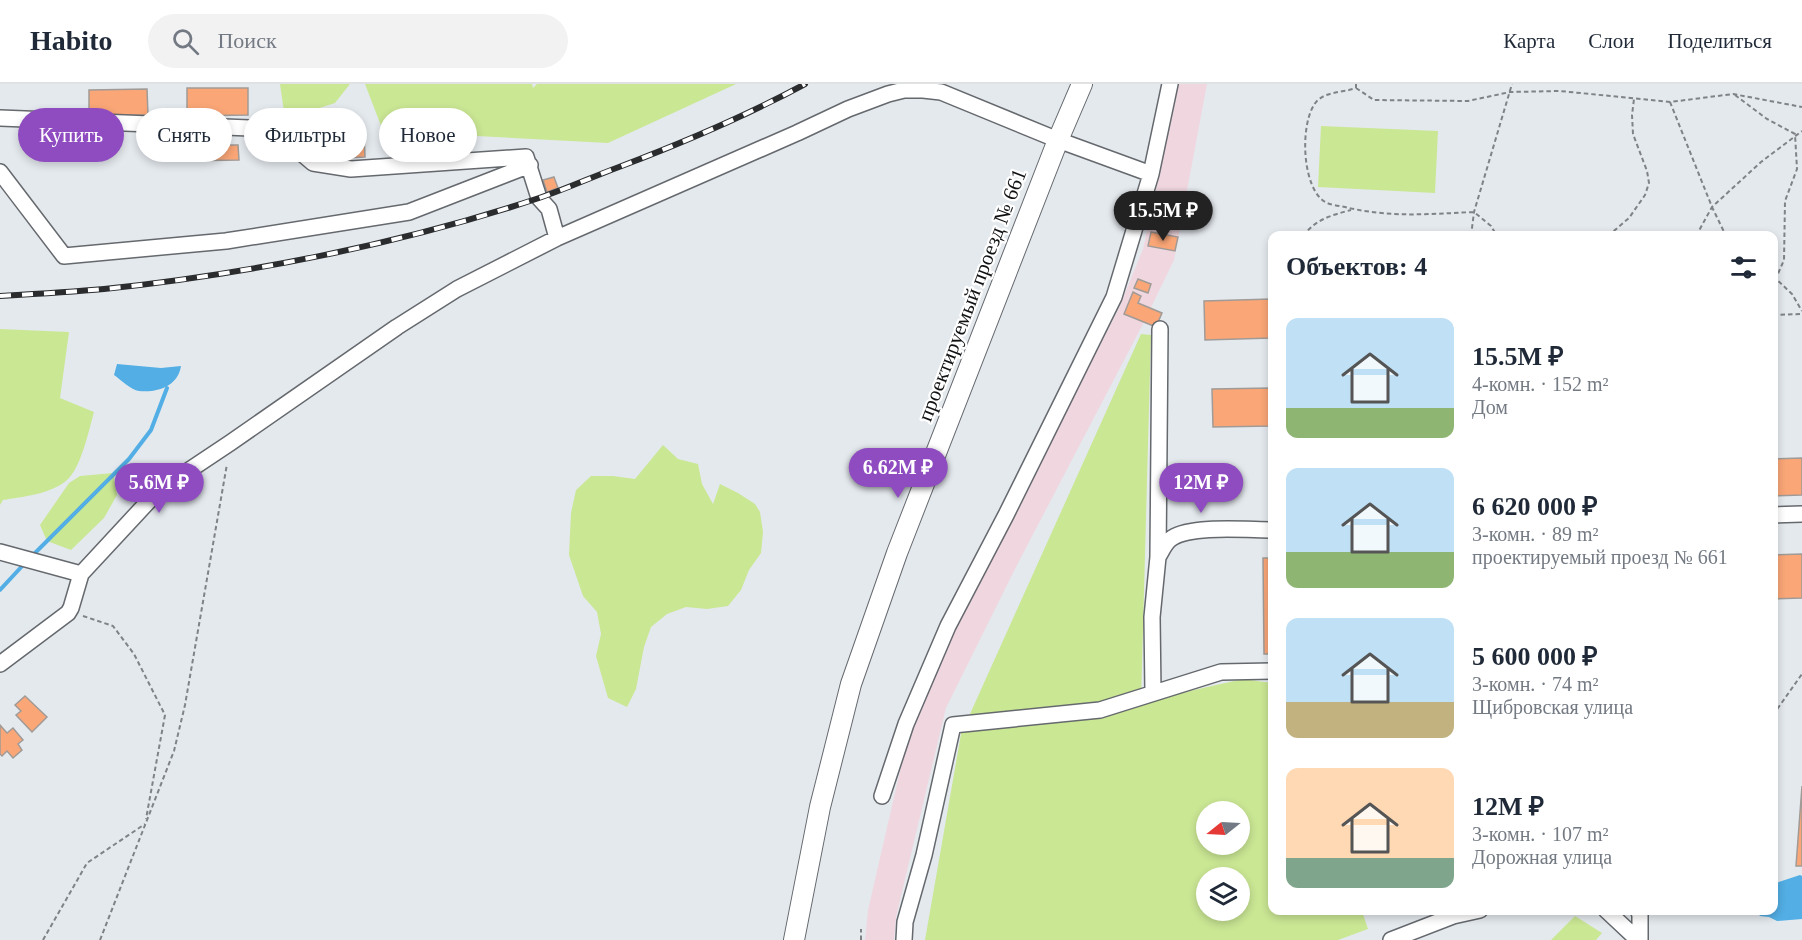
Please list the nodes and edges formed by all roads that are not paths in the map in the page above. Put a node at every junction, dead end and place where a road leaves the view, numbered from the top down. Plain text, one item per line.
1 (1082, 84) edge
2 (1170, 84) edge
3 (0, 118) edge
4 (1058, 140) junction
5 (530, 165) junction
6 (0, 172) edge
7 (1151, 174) junction
8 (557, 238) junction
9 (1160, 329) dead end
10 (1802, 514) edge
11 (1778, 515) edge
12 (1268, 530) edge
13 (0, 552) edge
14 (1158, 557) junction
15 (81, 574) junction
16 (0, 664) edge
17 (1268, 671) edge
18 (1153, 693) junction
19 (882, 796) dead end
20 (1447, 915) edge
21 (1612, 915) edge
22 (1640, 915) edge
23 (794, 940) edge
24 (904, 940) edge
25 (1391, 940) edge
26 (1639, 940) edge

1 - 4 main road, проектируемый проезд № 661
2 - 7 street
3 - 5 street
4 - 7 street
4 - 8 street
4 - 23 main road, проектируемый проезд № 661
5 - 6 street
5 - 8 street
7 - 19 street
8 - 15 street
9 - 14 street
10 - 11 street
12 - 14 street
13 - 15 street
14 - 18 street
15 - 16 street
17 - 18 street
18 - 24 street
20 - 25 street
21 - 26 street
22 - 26 street

